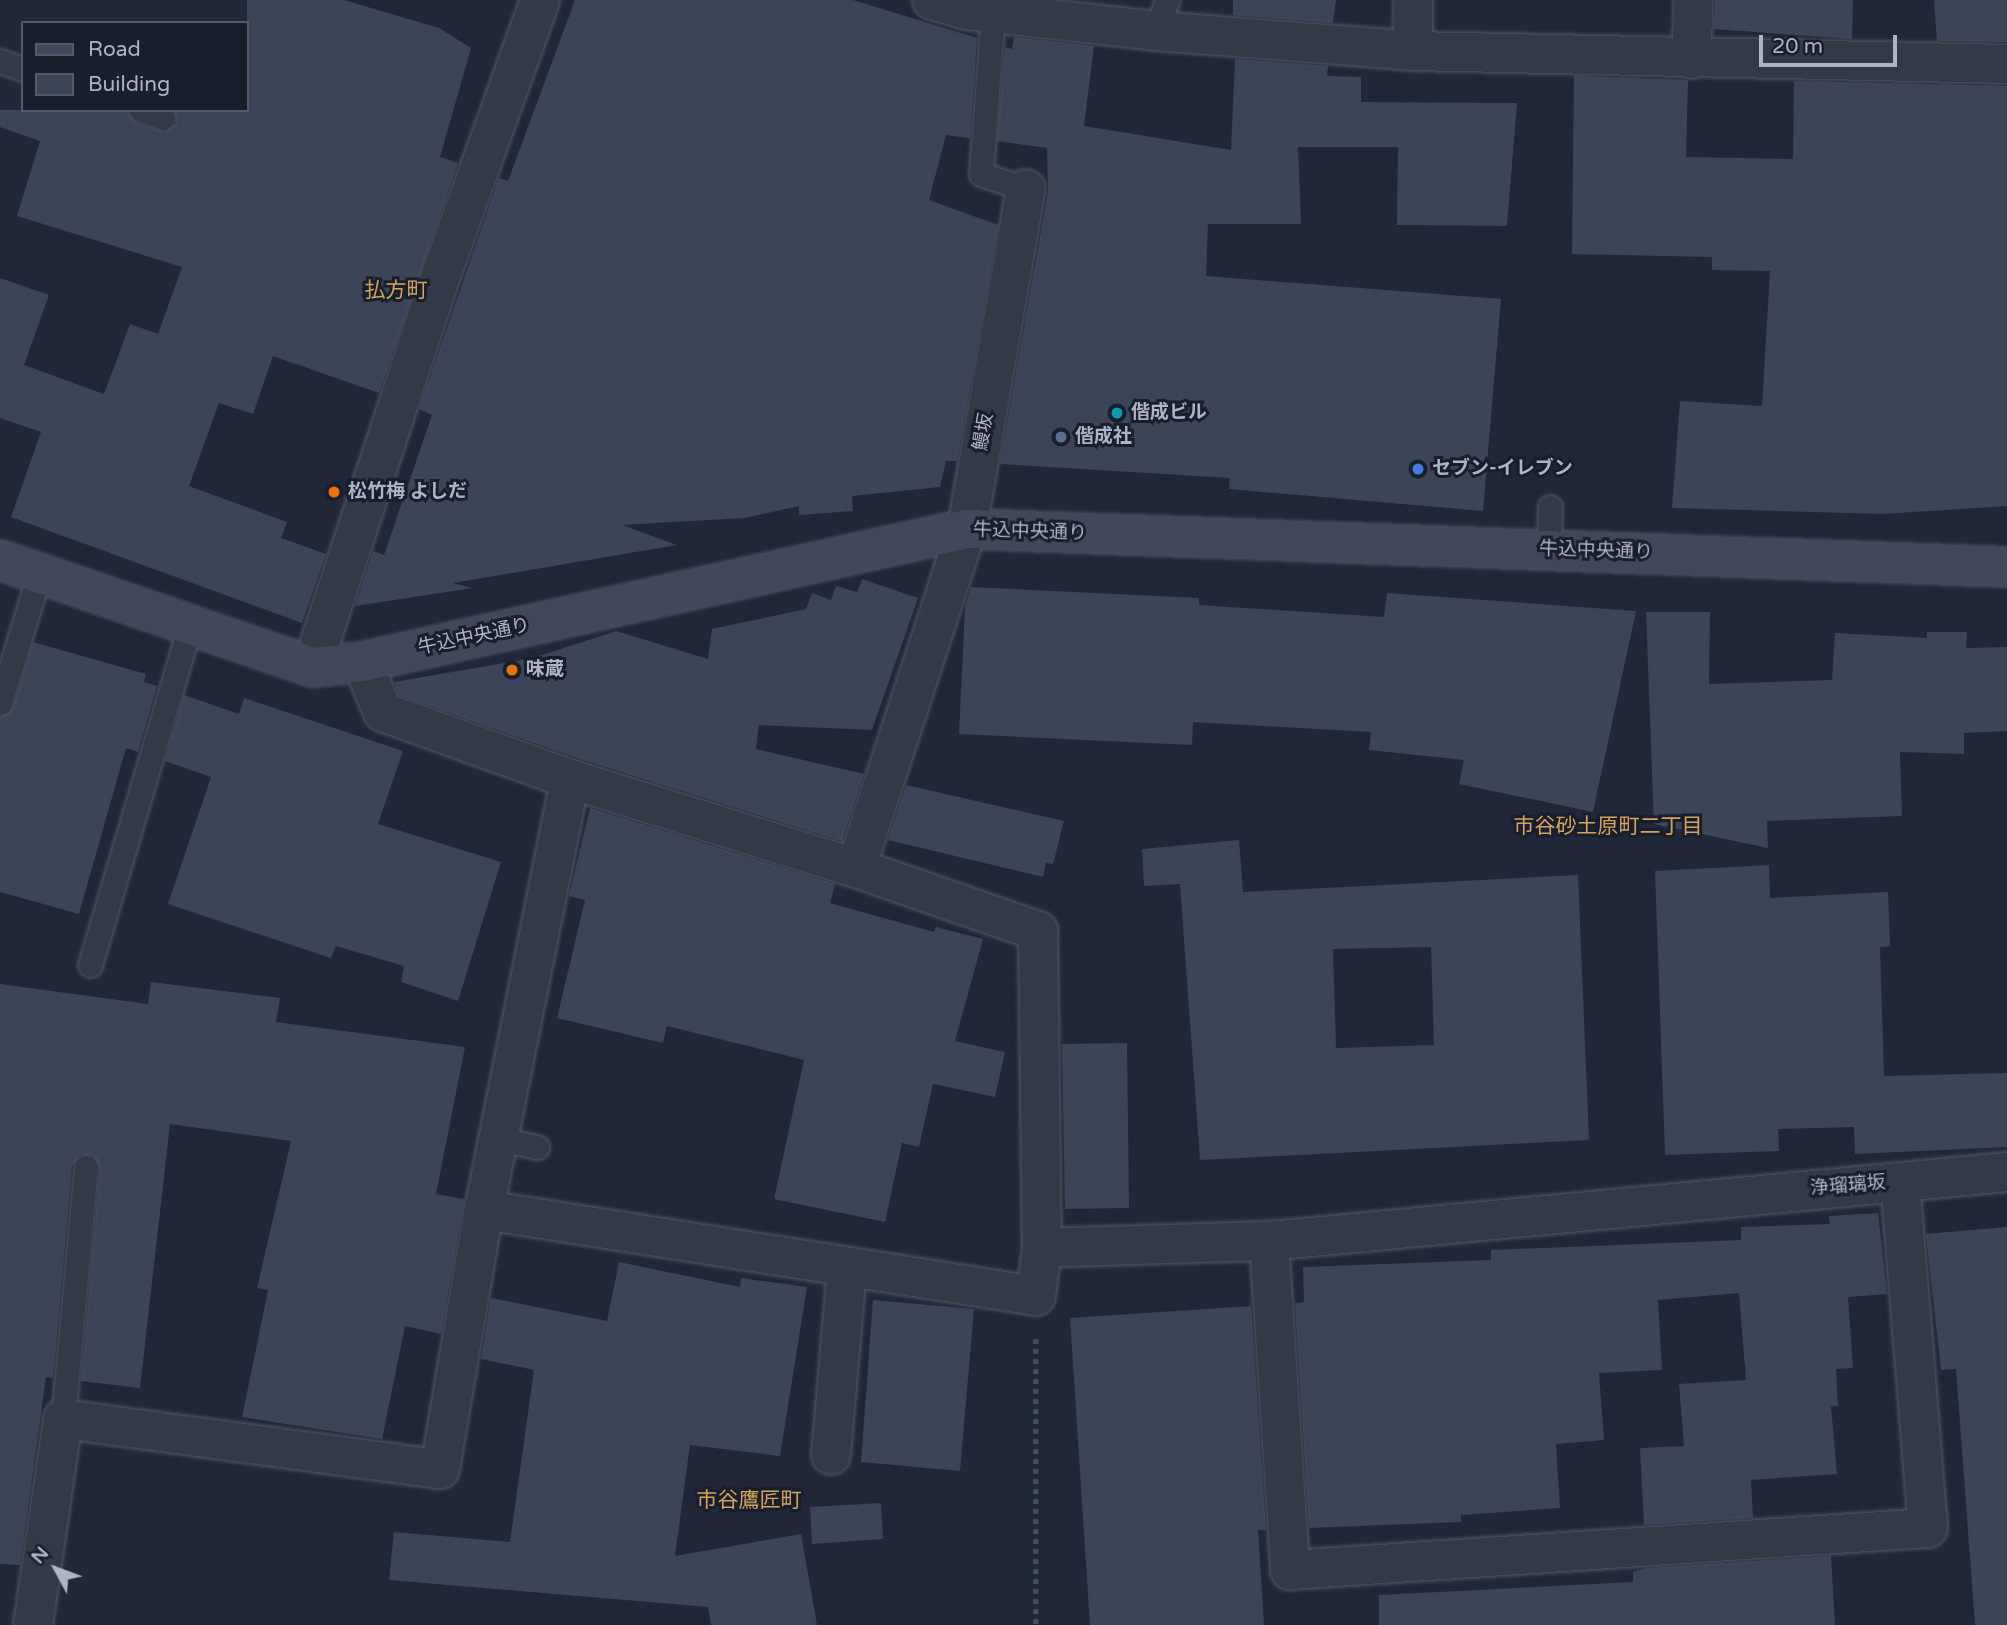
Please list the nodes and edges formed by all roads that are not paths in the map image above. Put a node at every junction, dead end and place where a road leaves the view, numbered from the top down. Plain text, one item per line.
1 (540, 0) edge
2 (1413, 0) edge
3 (1693, 0) edge
4 (965, 6) edge
5 (1162, 15) edge
6 (1413, 51) junction
7 (1692, 59) junction
8 (0, 61) edge
9 (2007, 64) edge
10 (21, 68) edge
11 (146, 112) edge
12 (163, 118) dead end
13 (1026, 189) joint
14 (1550, 507) dead end
15 (967, 529) junction
16 (1549, 550) junction
17 (0, 560) edge
18 (2007, 567) edge
19 (39, 575) junction
20 (189, 629) junction
21 (362, 662) junction
22 (312, 667) junction
23 (0, 703) edge
24 (570, 779) junction
25 (856, 868) junction
26 (90, 965) dead end
27 (499, 1139) junction
28 (537, 1147) dead end
29 (86, 1167) dead end
30 (2007, 1172) edge
31 (1900, 1182) junction
32 (484, 1210) junction
33 (1269, 1241) junction
34 (1042, 1248) junction
35 (848, 1269) junction
36 (63, 1419) junction
37 (831, 1455) dead end
38 (33, 1625) edge

1 - 22 street
2 - 6 street
3 - 7 street
4 - 5 street
4 - 13 lane, 鰻坂
5 - 6 street
6 - 7 street
7 - 9 street
8 - 10 lane
11 - 12 lane
13 - 15 street, 鰻坂
14 - 16 lane
15 - 16 street, 牛込中央通り
15 - 21 street, 牛込中央通り
15 - 25 street, 鰻坂
16 - 18 street, 牛込中央通り
17 - 19 street, 牛込中央通り
19 - 20 street, 牛込中央通り
19 - 23 lane
20 - 22 street, 牛込中央通り
20 - 26 lane
21 - 22 street, 牛込中央通り
21 - 24 street
24 - 25 street
24 - 27 street
25 - 34 street
27 - 28 lane
27 - 32 street
29 - 36 lane
30 - 31 street, 浄瑠璃坂
31 - 33 street, 浄瑠璃坂
31 - 33 street
32 - 35 street
32 - 36 street
33 - 34 street, 浄瑠璃坂
34 - 35 street
35 - 37 street
36 - 38 street

